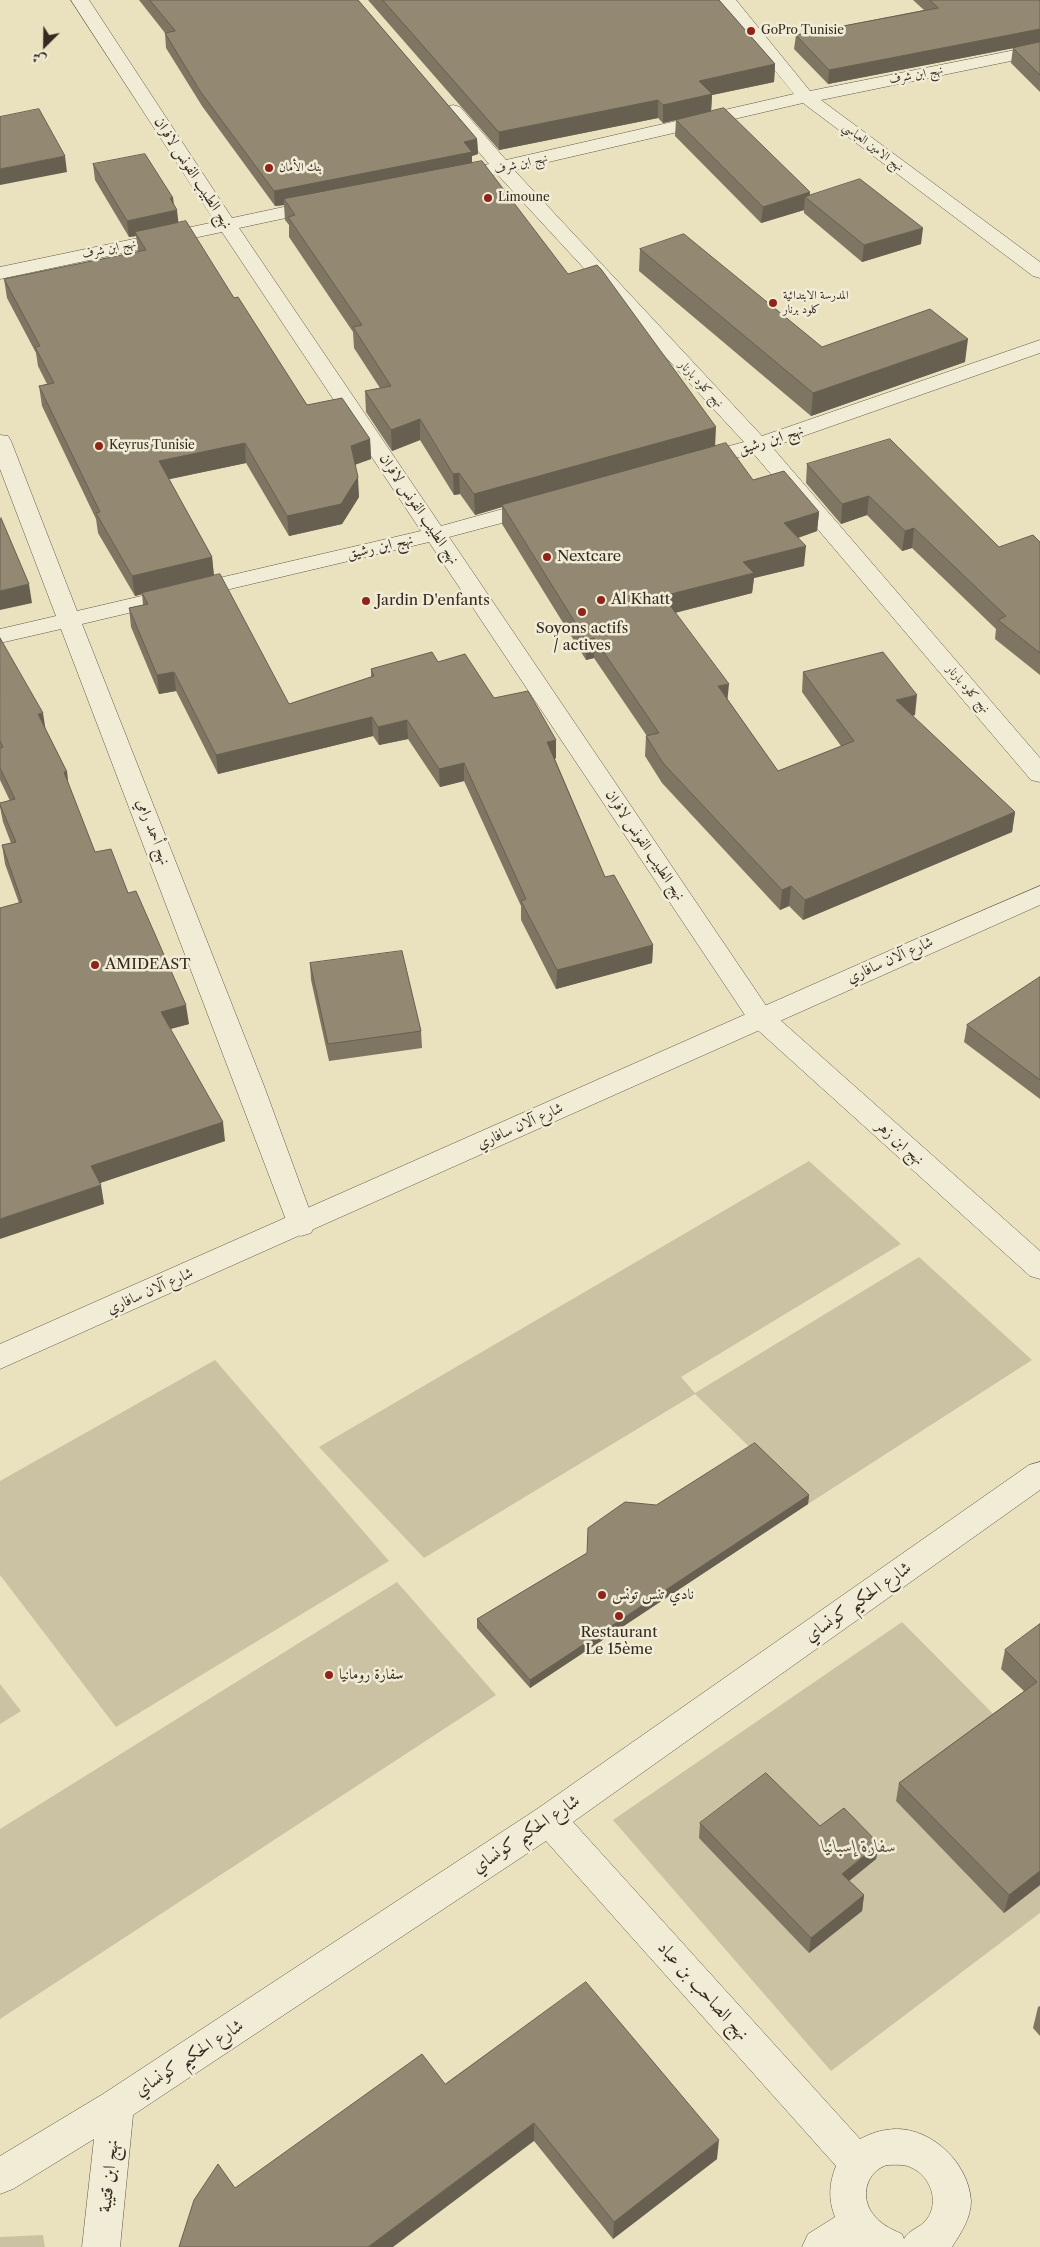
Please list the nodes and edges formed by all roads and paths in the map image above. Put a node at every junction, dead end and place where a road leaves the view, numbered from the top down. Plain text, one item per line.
1 (80, 0) edge
2 (727, 0) edge
3 (1040, 50) edge
4 (439, 95) edge
5 (806, 97) junction
6 (502, 168) junction
7 (436, 182) edge
8 (341, 201) edge
9 (226, 224) junction
10 (1040, 272) edge
11 (0, 273) edge
12 (1040, 346) edge
13 (0, 441) edge
14 (758, 445) junction
15 (672, 469) edge
16 (559, 500) edge
17 (436, 534) junction
18 (70, 618) junction
19 (0, 636) edge
20 (1040, 774) edge
21 (1040, 895) edge
22 (760, 1017) junction
23 (301, 1225) junction
24 (1040, 1268) edge
25 (0, 1357) edge
26 (1040, 1474) edge
27 (549, 1820) junction
28 (116, 2106) junction
29 (857, 2162) junction
30 (0, 2176) edge
31 (857, 2224) junction
32 (929, 2245) edge
33 (101, 2247) edge
34 (821, 2247) edge
35 (890, 2247) edge

1 - 9 street, نهج الطبيب الفونس لافران
2 - 5 street, نهج الامين العباسي
3 - 5 street, نهج ابن شرف
4 - 6 street, نهج كلود بارنار
5 - 6 street, نهج ابن شرف
5 - 10 street, نهج الامين العباسي
6 - 7 street, نهج ابن شرف
6 - 14 street, نهج كلود بارنار
8 - 9 street, نهج ابن شرف
9 - 11 street, نهج ابن شرف
9 - 17 street, نهج الطبيب الفونس لافران
12 - 14 street, نهج ابن رشيق
13 - 18 street, نهج أحمد رامي
14 - 15 street, نهج ابن رشيق
14 - 20 street, نهج كلود بارنار
16 - 17 street, نهج ابن رشيق
17 - 18 street, نهج ابن رشيق
17 - 22 street, نهج الطبيب الفونس لافران
18 - 19 street, نهج ابن رشيق
18 - 23 street, نهج أحمد رامي
21 - 22 street, شارع آلان سافاري
22 - 23 street, شارع آلان سافاري
22 - 24 street, نهج ابن زهر
23 - 25 street, شارع آلان سافاري
26 - 27 street, شارع الحكيم كونساي
27 - 28 street, شارع الحكيم كونساي
27 - 29 street, نهج الصاحب بن عباد
28 - 30 street, شارع الحكيم كونساي
28 - 33 street, نهج ابن قتيبة
29 - 31 street
29 - 32 street
31 - 34 street
31 - 35 street

